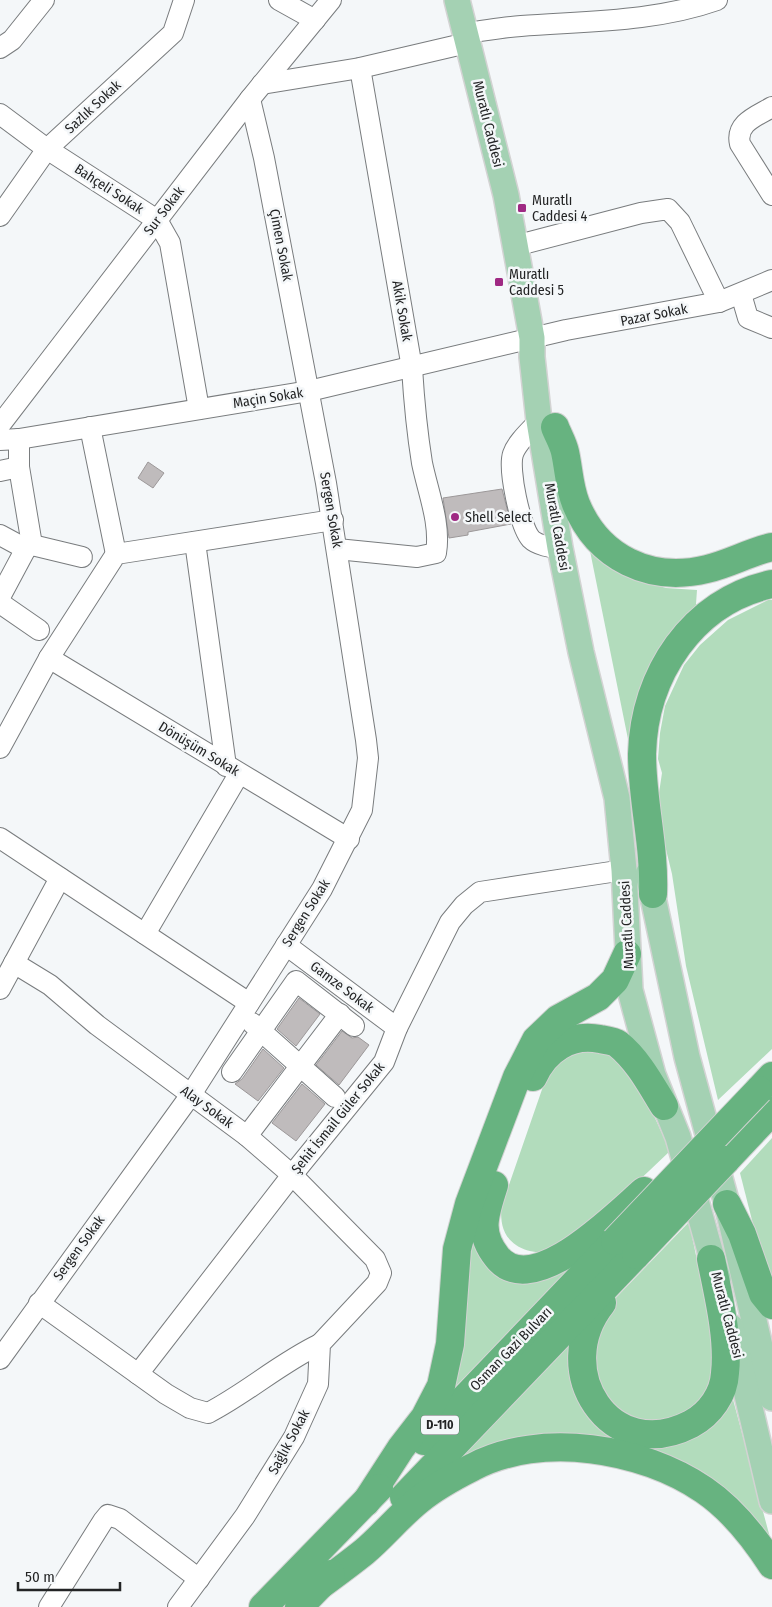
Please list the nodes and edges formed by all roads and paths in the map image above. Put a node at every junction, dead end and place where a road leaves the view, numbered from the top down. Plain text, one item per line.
1 (44, 0) edge
2 (184, 0) edge
3 (279, 0) edge
4 (331, 0) edge
5 (457, 0) edge
6 (717, 0) edge
7 (314, 20) junction
8 (466, 38) junction
9 (0, 48) edge
10 (360, 68) junction
11 (256, 91) junction
12 (772, 107) edge
13 (0, 114) edge
14 (47, 149) junction
15 (772, 195) edge
16 (0, 216) edge
17 (158, 220) junction
18 (515, 246) junction
19 (772, 280) edge
20 (741, 294) junction
21 (719, 302) junction
22 (772, 328) edge
23 (532, 338) junction
24 (412, 368) junction
25 (309, 391) junction
26 (198, 409) junction
27 (547, 424) junction
28 (0, 425) edge
29 (90, 427) junction
30 (10, 440) edge
31 (9, 469) edge
32 (332, 520) junction
33 (0, 535) edge
34 (195, 542) junction
35 (27, 546) junction
36 (772, 546) edge
37 (560, 548) junction
38 (337, 549) junction
39 (116, 554) junction
40 (82, 557) dead end
41 (772, 584) edge
42 (0, 597) edge
43 (0, 603) edge
44 (39, 630) dead end
45 (49, 658) junction
46 (0, 748) edge
47 (233, 770) junction
48 (0, 838) edge
49 (349, 839) junction
50 (624, 870) junction
51 (60, 878) junction
52 (653, 894) junction
53 (145, 934) junction
54 (286, 945) junction
55 (627, 954) junction
56 (14, 963) junction
57 (0, 989) edge
58 (245, 1008) junction
59 (397, 1028) junction
60 (261, 1031) junction
61 (301, 1067) junction
62 (232, 1072) dead end
63 (768, 1092) edge
64 (190, 1096) junction
65 (335, 1097) dead end
66 (664, 1106) junction
67 (772, 1122) edge
68 (247, 1136) junction
69 (726, 1160) junction
70 (292, 1175) junction
71 (727, 1204) junction
72 (625, 1248) junction
73 (711, 1259) junction
74 (39, 1303) junction
75 (772, 1305) edge
76 (320, 1344) junction
77 (0, 1359) edge
78 (138, 1374) junction
79 (772, 1398) edge
80 (772, 1501) edge
81 (366, 1502) junction
82 (772, 1565) edge
83 (198, 1579) junction
84 (319, 1586) junction
85 (49, 1607) edge
86 (178, 1607) edge
87 (264, 1607) edge
88 (299, 1607) edge

1 - 9 street
2 - 14 street, Sazlık Sokak
3 - 7 street
4 - 7 street, Sur Sokak
5 - 8 main road, Muratlı Caddesi
6 - 8 street
7 - 11 street, Sur Sokak
8 - 10 street
8 - 18 main road, Muratlı Caddesi
10 - 11 street
10 - 24 street, Akik Sokak
11 - 17 street, Sur Sokak
11 - 25 street, Çimen Sokak
12 - 15 street
13 - 14 street, Bahçeli Sokak
14 - 16 street, Sazlık Sokak
14 - 17 street, Bahçeli Sokak
17 - 26 street, Bahçeli Sokak
17 - 28 street, Sur Sokak
18 - 21 street
18 - 23 main road, Muratlı Caddesi
19 - 20 street, Pazar Sokak
20 - 21 street, Pazar Sokak
20 - 22 street
21 - 23 street, Pazar Sokak
23 - 24 street, Maçin Sokak
23 - 27 main road, Muratlı Caddesi
24 - 25 street, Maçin Sokak
24 - 38 street, Akik Sokak
25 - 26 street, Maçin Sokak
25 - 32 street, Sergen Sokak
26 - 29 street, Maçin Sokak
27 - 36 highway
27 - 37 main road, Muratlı Caddesi
27 - 37 street
27 - 52 main road, Muratlı Caddesi
29 - 30 street, Maçin Sokak
29 - 39 street
30 - 31 street
31 - 35 street
32 - 34 street
32 - 38 street, Sergen Sokak
33 - 35 street
34 - 39 street
34 - 47 street
35 - 40 street
35 - 42 street
37 - 50 main road, Muratlı Caddesi
38 - 49 street, Sergen Sokak
39 - 45 street
41 - 52 highway
43 - 44 street
45 - 46 street
45 - 47 street, Dönüşüm Sokak
47 - 49 street, Dönüşüm Sokak
47 - 53 street
48 - 51 street
49 - 54 street, Sergen Sokak
50 - 55 main road, Muratlı Caddesi
50 - 59 street, Şehit İsmail Güler Sokak
51 - 53 street
51 - 56 street
52 - 71 main road, Muratlı Caddesi
53 - 58 street
54 - 58 street, Sergen Sokak
54 - 59 street, Gamze Sokak
55 - 66 main road, Muratlı Caddesi
55 - 81 highway
56 - 57 street
56 - 64 street, Alay Sokak
58 - 60 street
58 - 64 street, Sergen Sokak
59 - 70 street, Şehit İsmail Güler Sokak
60 - 61 street
60 - 61 street
60 - 62 street
61 - 65 street
61 - 68 street
63 - 66 highway, bridge
63 - 69 highway, D-110
63 - 72 highway, Osman Gazi Bulvarı / D-110, bridge
64 - 68 street, Alay Sokak
64 - 74 street, Sergen Sokak
66 - 73 main road, Muratlı Caddesi
67 - 69 highway
68 - 70 street, Alay Sokak
69 - 72 highway, Osman Gazi Bulvarı / D-110, bridge
70 - 76 street, Alay Sokak
70 - 78 street, Şehit İsmail Güler Sokak
71 - 75 highway
71 - 79 main road, Muratlı Caddesi
72 - 73 highway
72 - 81 highway, Osman Gazi Bulvarı / D-110
72 - 84 highway, Osman Gazi Bulvarı / D-110
73 - 80 main road, Muratlı Caddesi
74 - 77 street, Sergen Sokak
74 - 78 street
76 - 78 street
76 - 83 street, Sağlık Sokak
81 - 87 highway, Osman Gazi Bulvarı / D-110
82 - 84 highway
83 - 85 street
83 - 86 street, Sağlık Sokak
84 - 88 highway, Osman Gazi Bulvarı / D-110

